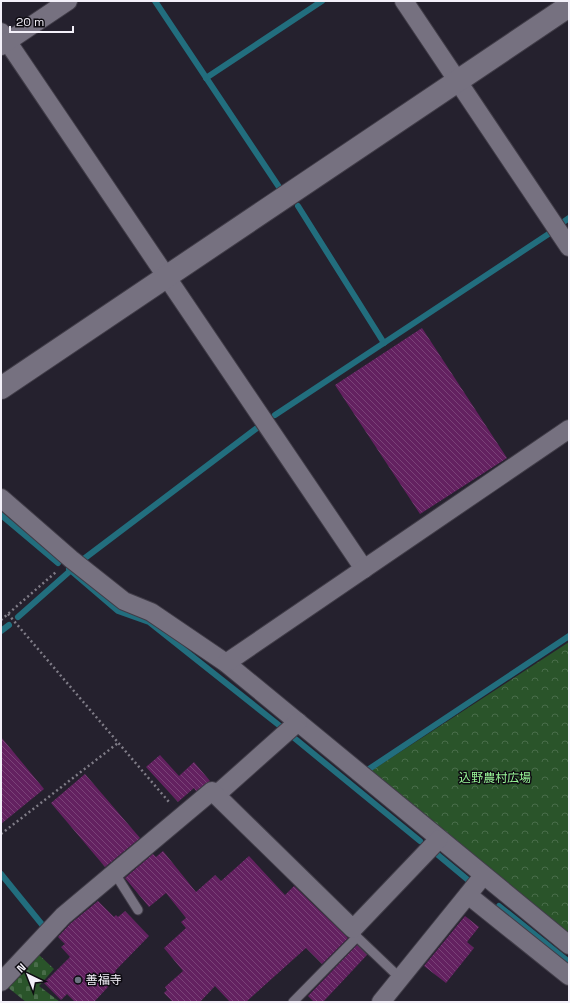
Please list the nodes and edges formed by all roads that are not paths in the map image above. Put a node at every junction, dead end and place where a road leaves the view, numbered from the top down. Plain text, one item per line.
1 (68, 1) edge
2 (404, 1) edge
3 (569, 6) edge
4 (3, 40) edge
5 (457, 80) junction
6 (569, 247) edge
7 (166, 277) junction
8 (1, 388) edge
9 (569, 429) edge
10 (1, 498) edge
11 (364, 568) junction
12 (226, 662) junction
13 (298, 722) junction
14 (216, 795) junction
15 (439, 839) junction
16 (114, 872) junction
17 (483, 876) junction
18 (468, 895) junction
19 (138, 910) dead end
20 (355, 933) junction
21 (569, 945) edge
22 (569, 976) edge
23 (400, 978) junction
24 (1, 982) edge
25 (293, 1002) edge
26 (380, 1002) edge

1 - 4 street
2 - 5 street
3 - 5 street
4 - 7 street
5 - 6 street
5 - 7 street
7 - 8 street
7 - 11 street
9 - 11 street
10 - 12 street
11 - 12 street
12 - 13 street
13 - 14 street
13 - 15 street
14 - 16 street
14 - 20 street
15 - 17 street
15 - 20 street
16 - 19 lane
16 - 24 street
17 - 18 street
17 - 21 street
18 - 22 street
18 - 23 street
20 - 23 lane
20 - 25 lane
23 - 26 street

